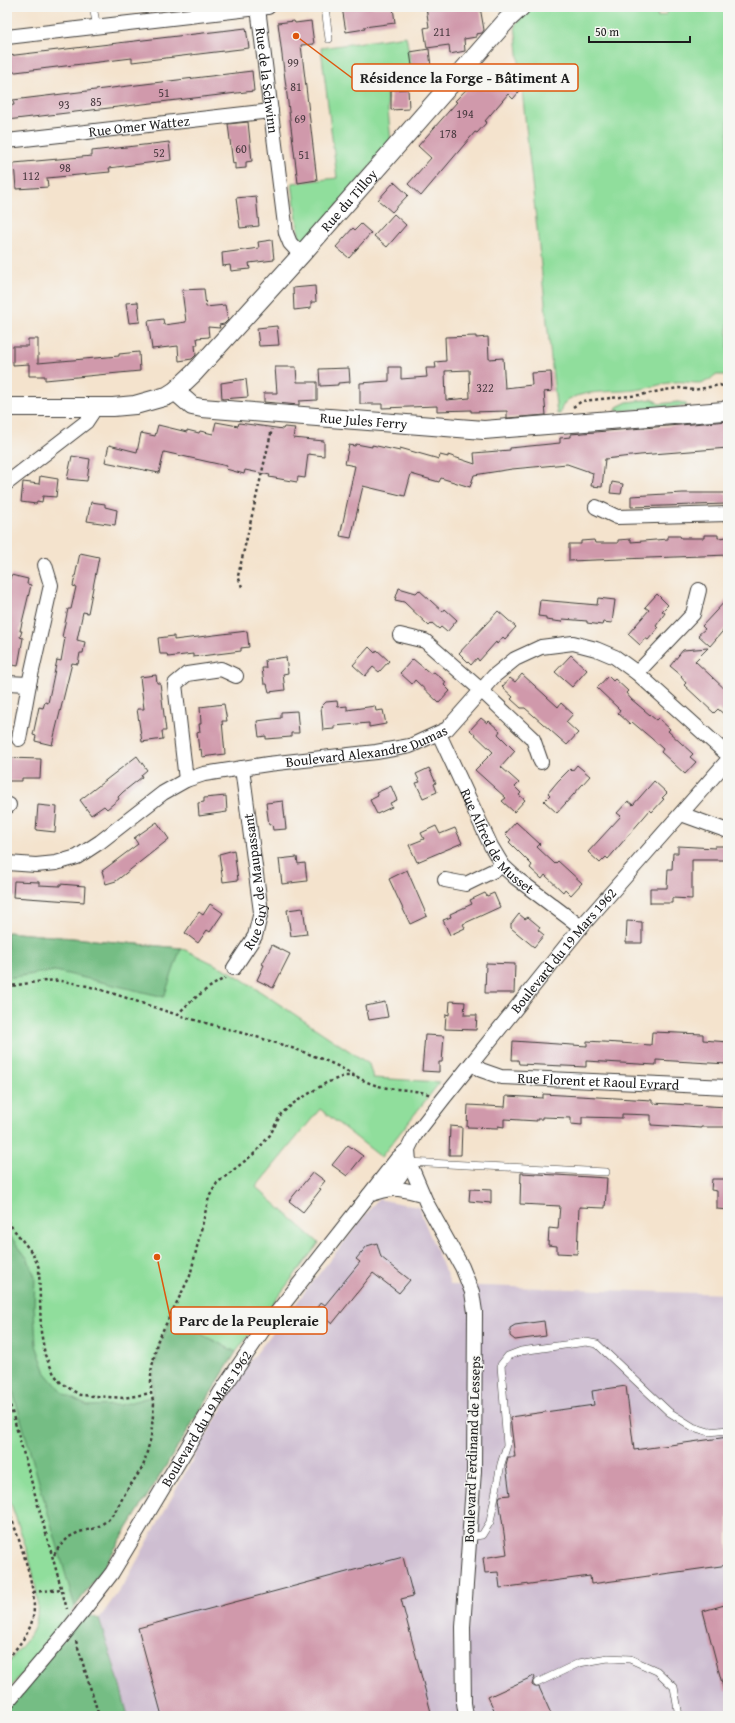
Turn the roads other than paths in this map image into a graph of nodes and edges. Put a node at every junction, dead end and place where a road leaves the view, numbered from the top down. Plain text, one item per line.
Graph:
1 (93, 7) edge
2 (325, 7) edge
3 (521, 7) edge
4 (263, 8) edge
5 (190, 12) edge
6 (97, 27) junction
7 (7, 37) edge
8 (329, 39) dead end
9 (271, 111) junction
10 (7, 141) edge
11 (301, 255) junction
12 (175, 391) junction
13 (7, 407) edge
14 (94, 407) junction
15 (728, 409) edge
16 (7, 483) edge
17 (596, 507) dead end
18 (728, 514) edge
19 (45, 565) dead end
20 (699, 590) dead end
21 (400, 635) dead end
22 (637, 673) junction
23 (236, 676) dead end
24 (7, 683) edge
25 (29, 684) junction
26 (480, 690) junction
27 (438, 734) junction
28 (19, 739) dead end
29 (728, 756) edge
30 (728, 760) edge
31 (541, 762) dead end
32 (242, 768) junction
33 (186, 780) junction
34 (681, 814) junction
35 (728, 831) edge
36 (7, 863) edge
37 (503, 866) junction
38 (445, 880) dead end
39 (581, 928) junction
40 (231, 972) road end
41 (472, 1063) junction
42 (728, 1087) edge
43 (408, 1156) junction
44 (606, 1172) dead end
45 (388, 1188) junction
46 (422, 1194) junction
47 (370, 1195) junction
48 (728, 1430) edge
49 (469, 1537) junction
50 (537, 1683) dead end
51 (7, 1702) edge
52 (466, 1716) edge
53 (679, 1716) edge

1 - 6 lane
2 - 8 lane
3 - 11 street, Rue du Tilloy
4 - 5 street, Rue de la Schwinn
4 - 9 street, Rue de la Schwinn
5 - 6 street, Rue de la Schwinn
6 - 7 street, Rue de la Schwinn
9 - 10 street, Rue Omer Wattez
9 - 11 street, Rue de la Schwinn
11 - 12 street, Rue du Tilloy
12 - 14 street
12 - 15 street, Rue Jules Ferry
13 - 14 street
14 - 16 street
17 - 18 street
19 - 25 street
20 - 22 street
21 - 26 street
22 - 26 street, Boulevard Alexandre Dumas
22 - 29 street, Boulevard Alexandre Dumas
23 - 33 street
24 - 25 street
25 - 28 street
26 - 27 street, Boulevard Alexandre Dumas
26 - 31 street
27 - 32 street, Boulevard Alexandre Dumas
27 - 37 street, Rue Alfred de Musset
30 - 34 street, Boulevard du 19 Mars 1962
32 - 33 street, Boulevard Alexandre Dumas
32 - 40 street, Rue Guy de Maupassant
33 - 36 street, Boulevard Alexandre Dumas
34 - 35 street
34 - 39 street, Boulevard du 19 Mars 1962
37 - 38 street
37 - 39 street, Rue Alfred de Musset
39 - 41 street, Boulevard du 19 Mars 1962
41 - 42 street, Rue Florent et Raoul Evrard
41 - 43 street, Boulevard du 19 Mars 1962
43 - 44 lane
43 - 45 street, Boulevard du 19 Mars 1962
43 - 46 street
43 - 47 street, Boulevard du 19 Mars 1962
45 - 46 street, Boulevard du 19 Mars 1962
45 - 47 street, Boulevard du 19 Mars 1962
46 - 49 street, Boulevard Ferdinand de Lesseps
47 - 51 street, Boulevard du 19 Mars 1962, bridge
48 - 49 lane
49 - 52 street, Boulevard Ferdinand de Lesseps
50 - 53 lane

